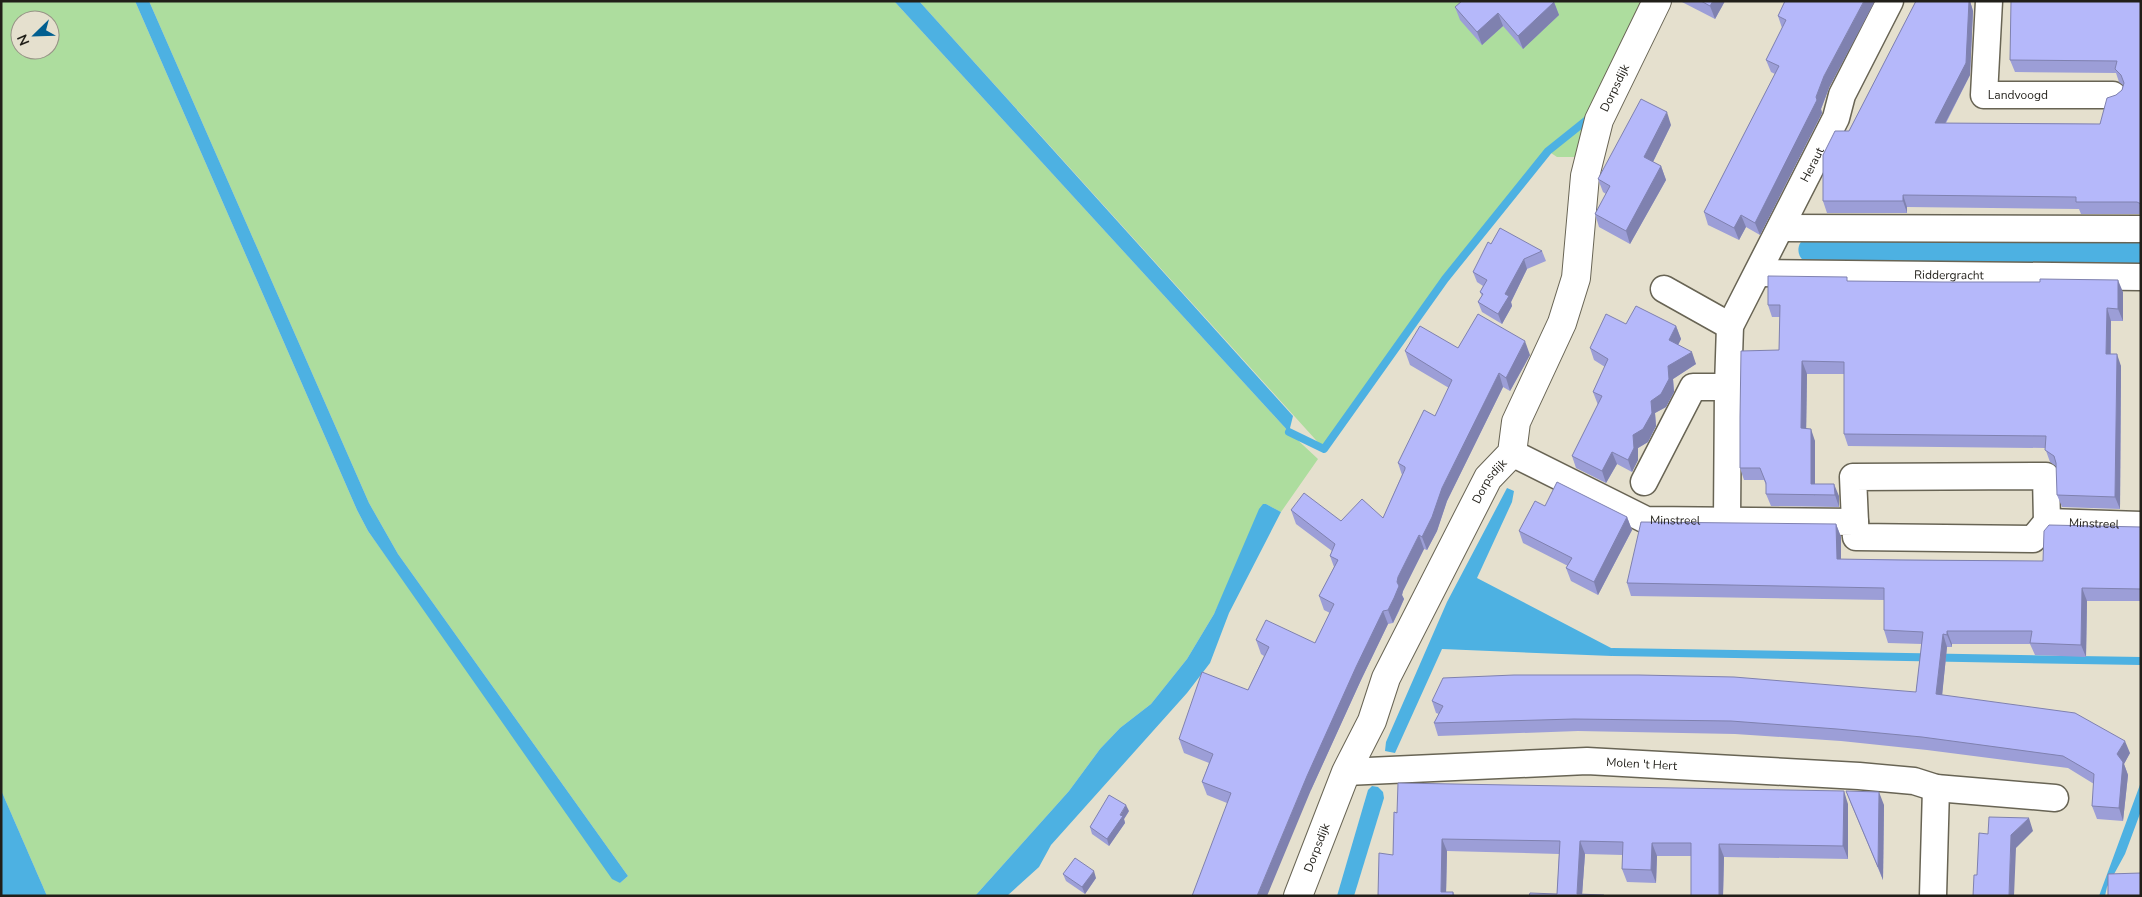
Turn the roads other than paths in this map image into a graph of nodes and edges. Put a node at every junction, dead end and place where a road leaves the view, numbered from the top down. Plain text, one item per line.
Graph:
1 (1657, 1) edge
2 (1890, 1) edge
3 (1990, 1) edge
4 (2114, 95) edge
5 (1781, 228) junction
6 (2141, 229) edge
7 (1758, 273) junction
8 (2141, 277) edge
9 (1664, 289) dead end
10 (1730, 326) junction
11 (1728, 387) junction
12 (1512, 453) junction
13 (1644, 482) dead end
14 (1727, 521) junction
15 (1855, 522) junction
16 (2047, 522) junction
17 (2141, 525) edge
18 (1346, 772) junction
19 (1936, 788) junction
20 (2055, 798) dead end
21 (1298, 896) edge
22 (1933, 896) edge

1 - 12 street, Dorpsdijk
2 - 5 street, Heraut
3 - 4 street, Landvoogd
5 - 6 street
5 - 7 street, Heraut
7 - 8 street, Riddergracht
7 - 10 street, Heraut
9 - 10 street
10 - 11 street, Heraut
11 - 13 street
11 - 14 street, Heraut
12 - 14 street, Minstreel
12 - 18 street, Dorpsdijk
14 - 15 street, Minstreel
15 - 16 street
15 - 16 street
16 - 17 street, Minstreel
18 - 19 street, Molen 't Hert
18 - 21 street, Dorpsdijk
19 - 20 street, Molen 't Hert
19 - 22 street

